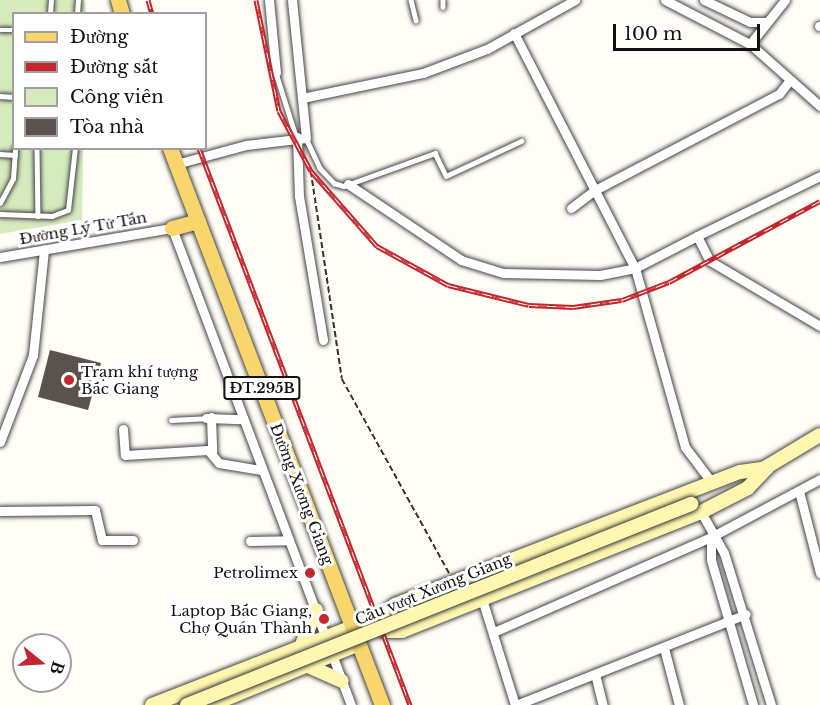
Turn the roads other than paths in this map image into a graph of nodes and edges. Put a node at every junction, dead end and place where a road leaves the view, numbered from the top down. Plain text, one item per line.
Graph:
1 (269, 0) edge
2 (292, 0) edge
3 (411, 0) edge
4 (443, 0) edge
5 (575, 0) edge
6 (666, 0) edge
7 (705, 0) edge
8 (785, 0) edge
9 (443, 7) dead end
10 (416, 20) dead end
11 (767, 22) junction
12 (514, 33) junction
13 (750, 44) junction
14 (276, 74) joint
15 (790, 80) junction
16 (302, 98) junction
17 (820, 106) edge
18 (301, 138) junction
19 (521, 141) dead end
20 (15, 150) edge
21 (37, 150) edge
22 (75, 150) edge
23 (171, 150) edge
24 (0, 154) edge
25 (15, 155) junction
26 (176, 164) junction
27 (820, 176) edge
28 (348, 184) junction
29 (596, 190) junction
30 (0, 203) edge
31 (571, 208) dead end
32 (0, 214) edge
33 (38, 216) junction
34 (198, 221) junction
35 (172, 228) junction
36 (697, 236) junction
37 (44, 250) junction
38 (0, 257) edge
39 (634, 268) junction
40 (820, 326) edge
41 (323, 340) dead end
42 (209, 418) junction
43 (242, 419) junction
44 (171, 420) dead end
45 (123, 429) dead end
46 (820, 435) edge
47 (0, 442) edge
48 (212, 452) junction
49 (767, 468) junction
50 (261, 470) junction
51 (820, 479) edge
52 (713, 484) junction
53 (799, 491) junction
54 (696, 508) junction
55 (0, 511) edge
56 (711, 537) junction
57 (133, 540) dead end
58 (289, 540) junction
59 (250, 541) dead end
60 (475, 573) junction
61 (820, 573) edge
62 (482, 599) junction
63 (316, 610) junction
64 (746, 614) junction
65 (728, 622) junction
66 (352, 627) junction
67 (496, 631) junction
68 (327, 637) junction
69 (359, 644) junction
70 (303, 646) junction
71 (664, 648) junction
72 (333, 654) junction
73 (310, 664) junction
74 (596, 674) junction
75 (342, 681) junction
76 (152, 705) edge
77 (187, 705) edge
78 (211, 705) edge
79 (351, 705) edge
80 (382, 705) edge
81 (515, 705) edge
82 (603, 705) edge
83 (679, 705) edge
84 (753, 705) edge
85 (771, 705) edge

1 - 14 street
2 - 16 street
3 - 10 lane
4 - 9 lane
5 - 12 street
6 - 13 street
7 - 11 street
8 - 11 street
11 - 13 street
12 - 16 street
12 - 29 street
13 - 15 street
14 - 18 lane
15 - 17 street
15 - 29 street
16 - 18 street
18 - 26 street
18 - 28 lane
18 - 41 street
19 - 28 lane
20 - 25 lane
21 - 33 lane
22 - 33 lane
23 - 26 main road, Đường Xương Giang / ĐT.295B
24 - 25 lane
25 - 30 lane
26 - 34 main road, Đường Xương Giang / ĐT.295B
27 - 36 street
28 - 39 street
29 - 31 street
29 - 39 street
32 - 33 lane
34 - 35 main road
34 - 66 main road, Đường Xương Giang / ĐT.295B
35 - 37 street, Đường Lý Tử Tấn
35 - 43 street, Đường Xương Giang
36 - 39 street
36 - 40 street
37 - 38 street, Đường Lý Tử Tấn
37 - 47 street
39 - 52 street
42 - 43 street
42 - 44 lane
42 - 48 street
43 - 50 street, Đường Xương Giang
45 - 48 street
46 - 49 street
48 - 50 street
49 - 52 street
49 - 54 street
50 - 58 street, Đường Xương Giang
51 - 53 street
52 - 60 street
53 - 56 street
53 - 61 street
54 - 56 street
54 - 62 street
54 - 77 street, Cầu vượt Xương Giang, bridge
55 - 57 street
56 - 64 street
56 - 65 street
56 - 67 street
58 - 59 street
58 - 63 street, Đường Xương Giang
60 - 62 street
60 - 62 street
62 - 67 street
63 - 68 street, Đường Xương Giang
63 - 70 street
64 - 65 street
64 - 85 street
65 - 71 street
65 - 84 street
66 - 68 street
66 - 69 main road, Đường Xương Giang / ĐT.295B
67 - 81 street
68 - 70 street
68 - 72 street, Đường Xương Giang
69 - 72 street
69 - 80 main road, Đường Xương Giang / ĐT.295B
70 - 73 street
70 - 76 street
71 - 74 street
71 - 83 street
72 - 73 street
72 - 75 street, Đường Xương Giang
73 - 75 street
73 - 78 street
74 - 81 street
74 - 82 street
75 - 79 street, Đường Xương Giang

